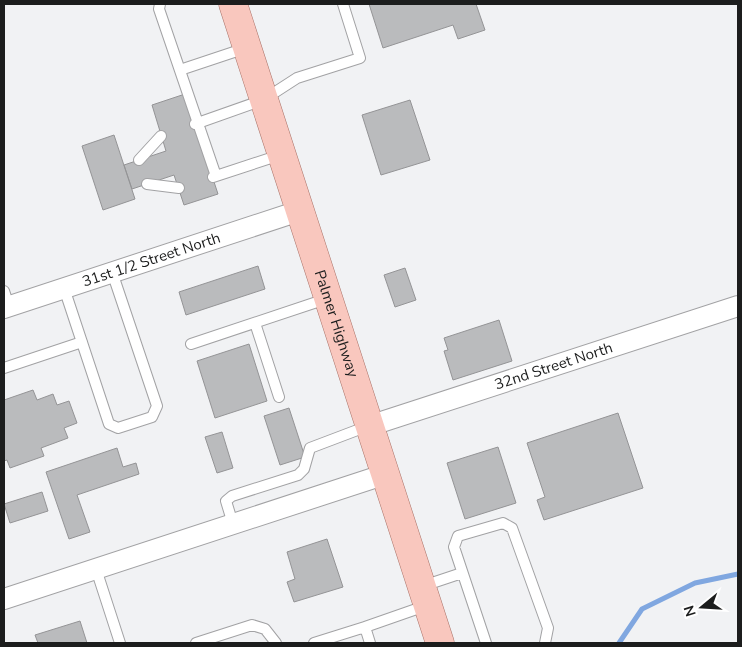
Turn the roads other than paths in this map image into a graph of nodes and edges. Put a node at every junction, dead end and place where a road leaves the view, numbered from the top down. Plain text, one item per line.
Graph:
1 (160, 4) edge
2 (233, 4) edge
3 (343, 4) edge
4 (247, 48) junction
5 (180, 70) junction
6 (263, 100) junction
7 (197, 123) junction
8 (161, 136) dead end
9 (280, 155) junction
10 (139, 160) dead end
11 (147, 184) dead end
12 (179, 188) dead end
13 (299, 211) junction
14 (112, 272) junction
15 (64, 288) junction
16 (327, 298) junction
17 (5, 302) edge
18 (738, 306) edge
19 (255, 323) junction
20 (82, 342) junction
21 (190, 344) dead end
22 (4, 368) edge
23 (279, 397) dead end
24 (369, 426) junction
25 (386, 474) junction
26 (233, 524) junction
27 (96, 569) junction
28 (462, 573) junction
29 (424, 596) junction
30 (4, 599) edge
31 (365, 627) junction
32 (120, 643) edge
33 (196, 643) edge
34 (276, 643) edge
35 (314, 643) edge
36 (370, 643) edge
37 (440, 643) edge
38 (486, 643) edge
39 (545, 643) edge

1 - 5 lane
2 - 4 main road, Palmer Highway
3 - 6 lane
4 - 5 lane
4 - 6 main road, Palmer Highway
5 - 7 lane
6 - 7 lane
6 - 9 main road, Palmer Highway
7 - 9 lane
8 - 10 lane
9 - 13 main road, Palmer Highway
11 - 12 lane
13 - 14 street, 31st 1/2 Street North
13 - 16 main road, Palmer Highway
14 - 15 street, 31st 1/2 Street North
14 - 20 lane
15 - 17 street, 31st 1/2 Street North
15 - 20 lane
16 - 19 lane
16 - 24 main road, Palmer Highway
18 - 24 street, 32nd Street North
19 - 21 lane
19 - 23 lane
20 - 22 lane
24 - 25 main road, Palmer Highway
24 - 26 lane
25 - 26 street
25 - 29 main road, Palmer Highway
26 - 27 street
27 - 30 street
27 - 32 lane
28 - 29 lane
28 - 38 lane
28 - 39 lane
29 - 31 lane
29 - 37 main road, Palmer Highway
31 - 35 lane
31 - 36 lane
33 - 34 lane

